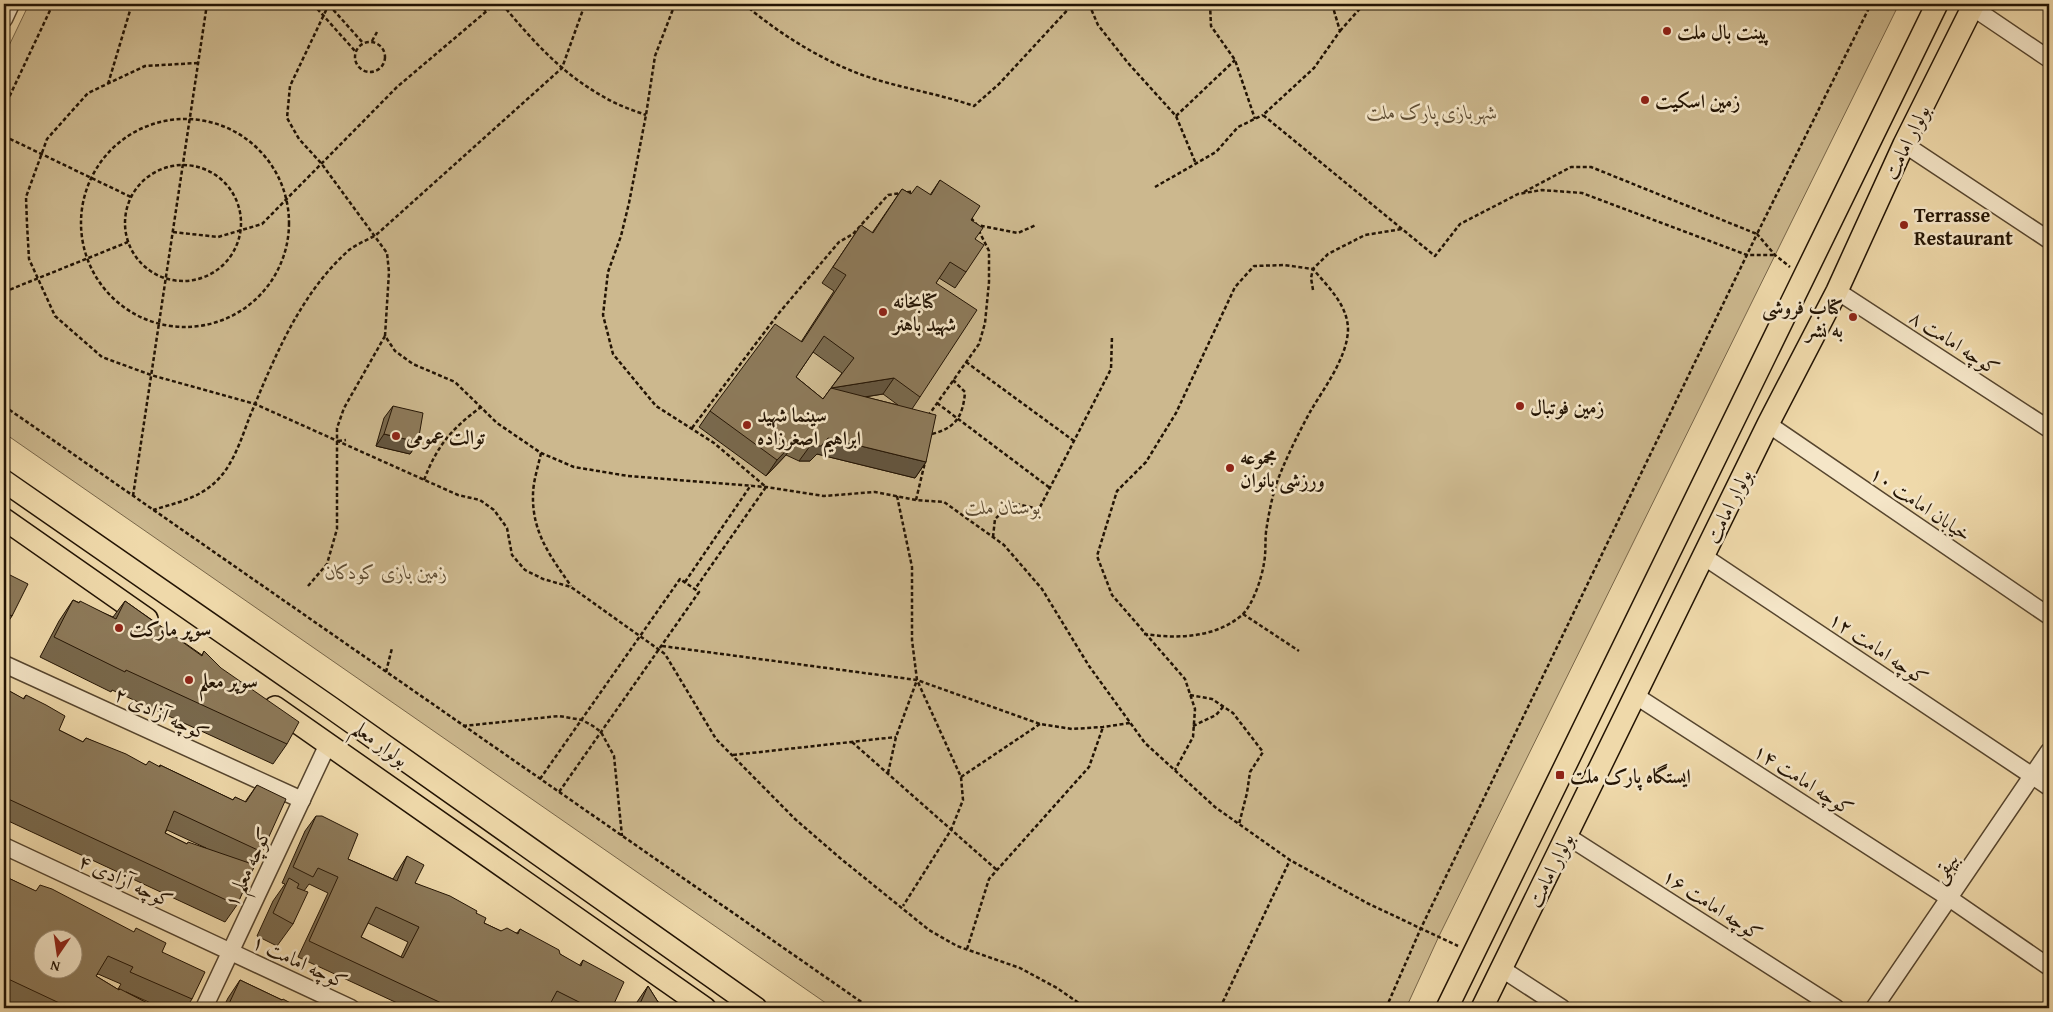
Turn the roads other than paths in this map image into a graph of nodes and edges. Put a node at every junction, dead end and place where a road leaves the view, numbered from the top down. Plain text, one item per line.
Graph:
1 (11, 4) edge
2 (1937, 4) edge
3 (1973, 5) edge
4 (4, 19) edge
5 (2049, 58) edge
6 (1904, 144) junction
7 (2049, 240) edge
8 (1837, 291) junction
9 (1768, 424) junction
10 (2049, 429) edge
11 (4, 482) edge
12 (4, 519) edge
13 (1703, 556) junction
14 (2049, 616) edge
15 (164, 631) edge
16 (4, 664) edge
17 (1636, 696) junction
18 (262, 698) edge
19 (328, 744) junction
20 (2049, 751) edge
21 (2032, 775) junction
22 (2049, 786) edge
23 (302, 800) junction
24 (1567, 836) junction
25 (4, 846) edge
26 (1949, 898) junction
27 (230, 952) junction
28 (2049, 966) edge
29 (1502, 969) junction
30 (204, 1008) edge
31 (351, 1008) edge
32 (705, 1008) edge
33 (756, 1008) edge
34 (1446, 1008) edge
35 (1482, 1008) edge
36 (1562, 1008) edge
37 (1836, 1008) edge
38 (1874, 1008) edge

1 - 4 street
2 - 34 main road, بولوار امامت
3 - 5 street
3 - 6 main road, بولوار امامت
6 - 7 street
6 - 8 main road, بولوار امامت
8 - 9 main road, بولوار امامت
8 - 10 street, کوچه امامت ۸
9 - 13 main road, بولوار امامت
9 - 14 street, خیابان امامت ۱۰
11 - 33 main road, بولوار معلم
12 - 15 main road
13 - 17 main road, بولوار امامت
13 - 21 street, کوچه امامت ۱۲
16 - 23 street, کوچه آزادی ۲
17 - 24 main road, بولوار امامت
17 - 26 street, کوچه امامت ۱۴
18 - 19 main road, بولوار معلم
19 - 23 street, کوچه معلم ۱
19 - 32 main road, بولوار معلم
20 - 21 street, بیهقی
21 - 22 street, کوچه امامت ۱۲
21 - 26 street, بیهقی
23 - 27 street, کوچه معلم ۱
24 - 29 main road, بولوار امامت
24 - 37 street, کوچه امامت ۱۶
25 - 27 street, کوچه آزادی ۴
26 - 28 street, کوچه امامت ۱۴
26 - 38 street, بیهقی
27 - 30 street, کوچه معلم ۱
27 - 31 street, کوچه امامت ۱
29 - 35 main road, بولوار امامت
29 - 36 street

